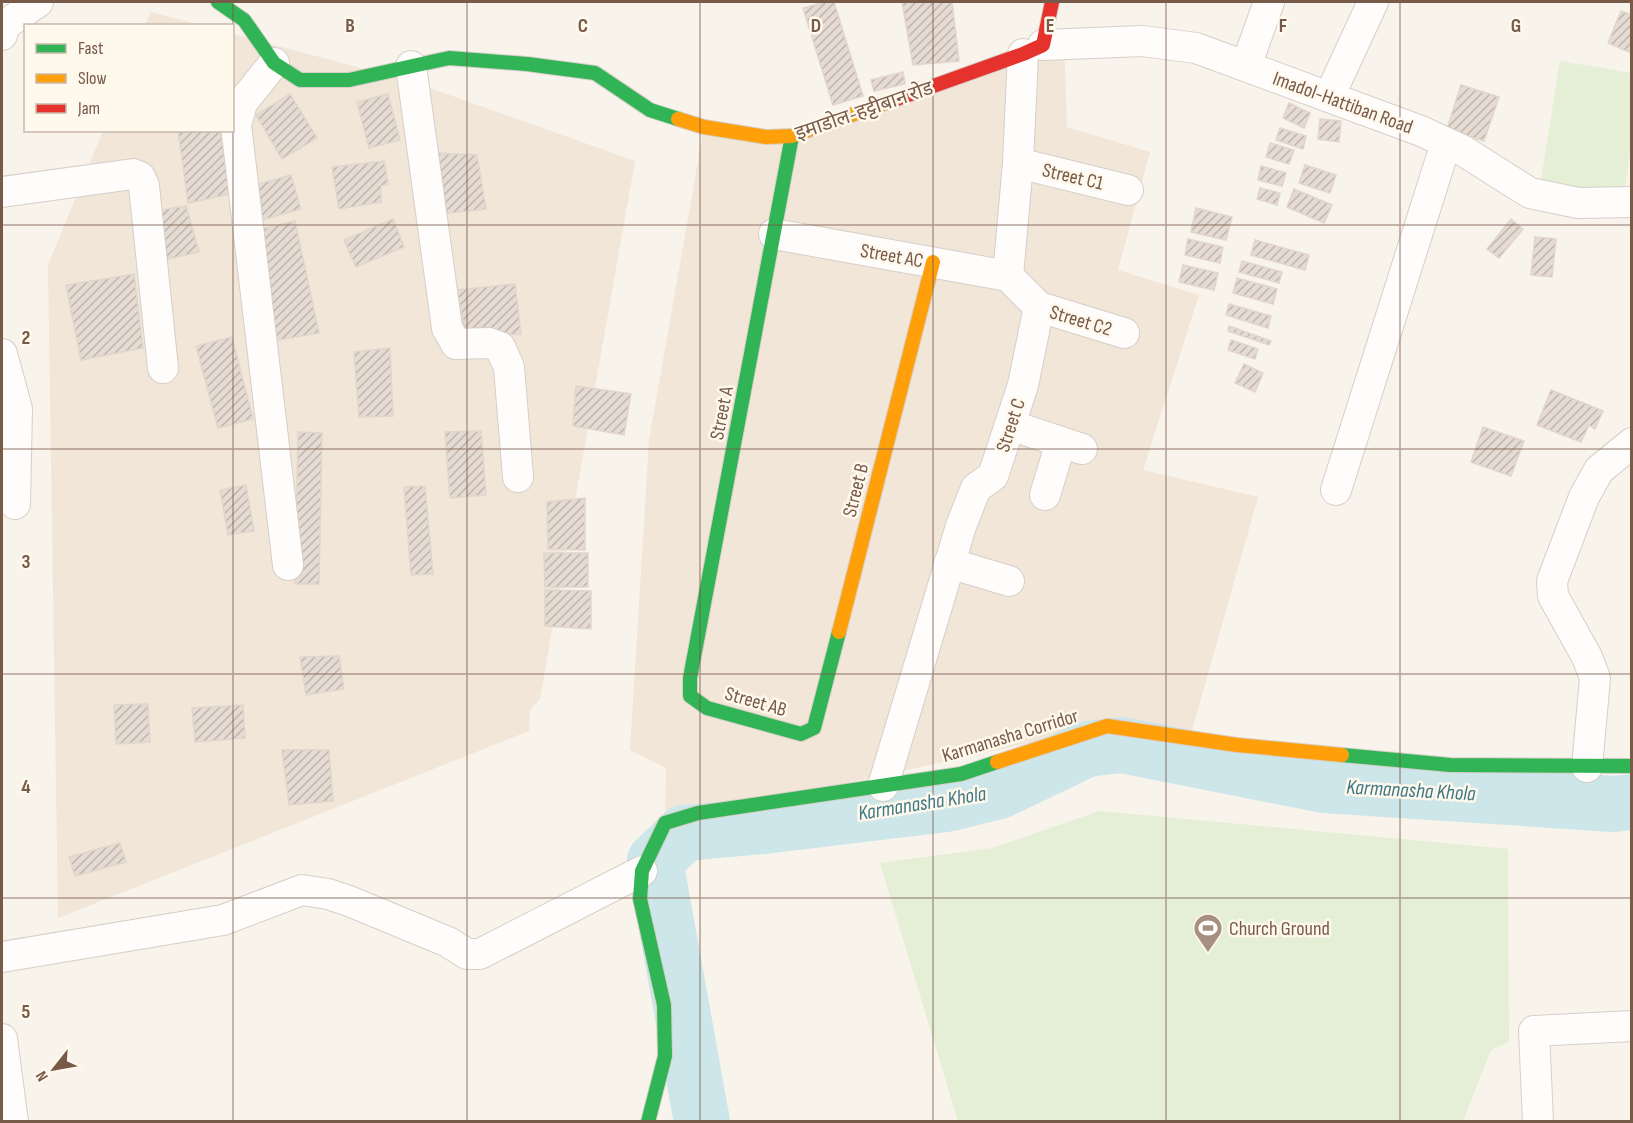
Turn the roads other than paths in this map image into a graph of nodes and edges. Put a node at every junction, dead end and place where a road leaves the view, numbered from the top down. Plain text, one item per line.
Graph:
1 (38, 2) edge
2 (1052, 2) edge
3 (1269, 2) edge
4 (1373, 2) edge
5 (221, 3) edge
6 (3, 28) edge
7 (1033, 49) junction
8 (274, 63) junction
9 (411, 66) junction
10 (1246, 66) junction
11 (1329, 97) junction
12 (792, 136) junction
13 (1446, 143) junction
14 (1018, 163) junction
15 (1128, 190) dead end
16 (2, 192) edge
17 (1632, 202) edge
18 (774, 234) junction
19 (933, 262) junction
20 (1008, 276) junction
21 (1039, 307) junction
22 (1124, 333) dead end
23 (2, 354) edge
24 (163, 368) dead end
25 (1010, 425) junction
26 (1632, 443) edge
27 (518, 477) dead end
28 (1336, 490) dead end
29 (1045, 495) dead end
30 (15, 504) dead end
31 (949, 563) junction
32 (288, 565) dead end
33 (1009, 581) dead end
34 (690, 696) joint
35 (814, 728) joint
36 (1587, 766) junction
37 (1632, 766) edge
38 (883, 786) junction
39 (642, 871) junction
40 (2, 957) edge
41 (1632, 1026) edge
42 (2, 1039) edge
43 (13, 1122) edge
44 (648, 1122) edge
45 (1538, 1122) edge

1 - 6 street
2 - 7 street
3 - 10 street
4 - 11 street
5 - 8 street, इमाडोल-हट्टीबान रोड
7 - 10 street, Imadol-Hattiban Road
7 - 12 street, इमाडोल-हट्टीबान रोड
7 - 14 street
8 - 9 street, इमाडोल-हट्टीबान रोड
8 - 32 street
9 - 12 street, इमाडोल-हट्टीबान रोड
9 - 27 street
10 - 11 street, Imadol-Hattiban Road
11 - 13 street, Imadol-Hattiban Road
12 - 18 street, Street A
13 - 17 street, Imadol-Hattiban Road
13 - 28 street
14 - 15 street, Street C1
14 - 20 street
16 - 24 street
18 - 19 street, Street AC
18 - 34 street, Street A
19 - 20 street, Street AC
19 - 35 street, Street B
20 - 21 street
21 - 22 street, Street C2
21 - 25 street, Street C
23 - 30 street
25 - 29 street
25 - 31 street, Street C
26 - 36 street
31 - 33 street
31 - 38 street, Street C
34 - 35 street, Street AB
36 - 37 street, Karmanasha Corridor
36 - 38 street, Karmanasha Corridor
38 - 39 street, Karmanasha Corridor
39 - 40 street
39 - 44 street, Karmanasha Corridor
41 - 45 street
42 - 43 street

